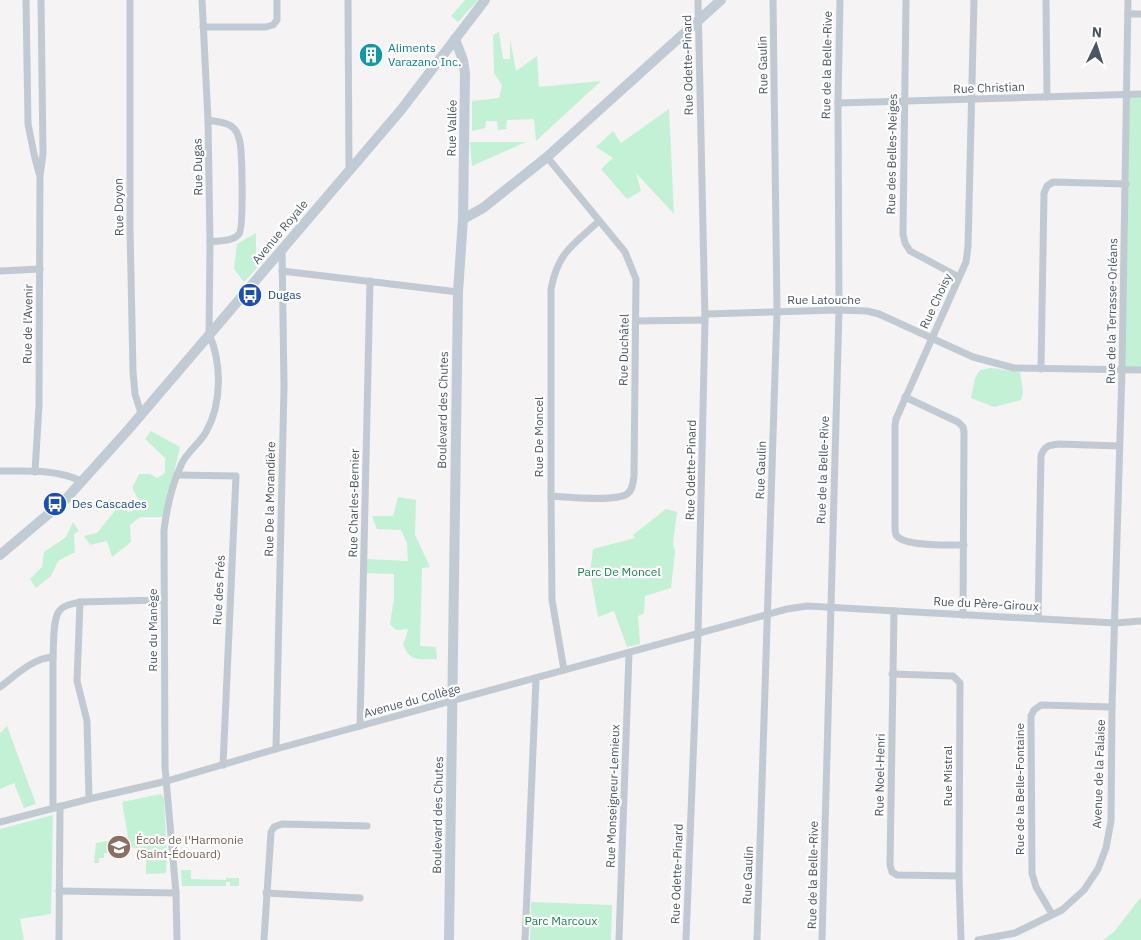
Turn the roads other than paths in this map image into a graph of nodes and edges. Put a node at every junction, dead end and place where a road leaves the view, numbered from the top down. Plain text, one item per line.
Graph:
1 (26, 0) edge
2 (41, 0) edge
3 (130, 0) edge
4 (202, 0) edge
5 (277, 0) edge
6 (348, 0) edge
7 (485, 0) edge
8 (698, 0) edge
9 (721, 0) edge
10 (773, 0) edge
11 (840, 0) edge
12 (906, 0) edge
13 (974, 0) edge
14 (1046, 0) edge
15 (1128, 0) edge
16 (1128, 14) junction
17 (1141, 14) edge
18 (698, 21) junction
19 (203, 27) junction
20 (455, 39) junction
21 (1141, 94) edge
22 (1126, 95) junction
23 (1047, 97) junction
24 (972, 100) junction
25 (904, 101) junction
26 (838, 103) junction
27 (208, 120) junction
28 (547, 157) junction
29 (349, 169) junction
30 (40, 176) junction
31 (1126, 184) junction
32 (464, 219) junction
33 (599, 221) junction
34 (210, 242) junction
35 (282, 250) junction
36 (40, 269) junction
37 (0, 271) edge
38 (282, 271) junction
39 (960, 277) junction
40 (370, 281) junction
41 (458, 292) junction
42 (839, 310) junction
43 (777, 311) junction
44 (705, 317) junction
45 (636, 321) junction
46 (209, 334) junction
47 (931, 338) junction
48 (1041, 369) junction
49 (1122, 370) junction
50 (1141, 370) edge
51 (905, 397) junction
52 (141, 413) junction
53 (1119, 446) junction
54 (0, 471) edge
55 (35, 472) junction
56 (177, 475) junction
57 (81, 481) junction
58 (550, 496) junction
59 (964, 545) junction
60 (0, 555) edge
61 (164, 600) junction
62 (80, 602) junction
63 (830, 608) junction
64 (894, 611) junction
65 (768, 614) junction
66 (963, 614) junction
67 (1038, 619) junction
68 (1141, 621) edge
69 (1115, 623) junction
70 (698, 633) junction
71 (630, 653) junction
72 (53, 657) junction
73 (564, 670) junction
74 (892, 674) junction
75 (536, 679) junction
76 (0, 687) edge
77 (452, 702) junction
78 (1112, 707) junction
79 (360, 726) junction
80 (276, 749) junction
81 (223, 765) junction
82 (167, 781) junction
83 (89, 798) junction
84 (57, 807) junction
85 (0, 822) edge
86 (367, 826) dead end
87 (959, 876) junction
88 (60, 891) junction
89 (176, 893) junction
90 (266, 893) junction
91 (360, 898) dead end
92 (1052, 914) junction
93 (59, 940) edge
94 (177, 940) edge
95 (264, 940) edge
96 (449, 940) edge
97 (525, 940) edge
98 (619, 940) edge
99 (686, 940) edge
100 (757, 940) edge
101 (822, 940) edge
102 (961, 940) edge
103 (978, 940) edge

1 - 30 street, Rue de l'Avenir
2 - 30 street, Rue de l'Avenir
3 - 52 street, Rue Doyon
4 - 19 street, Rue Dugas
5 - 19 street
6 - 29 street
7 - 20 street, Avenue Royale
8 - 18 street, Rue Odette-Pinard
9 - 18 street
10 - 43 street, Rue Gaulin
11 - 26 street, Rue de la Belle-Rive
12 - 25 street, Rue des Belles-Neiges
13 - 24 street, Rue Choisy
14 - 23 street
15 - 16 street, Rue de la Terrasse-Orléans
16 - 17 street
16 - 22 street, Rue de la Terrasse-Orléans
18 - 28 street
18 - 44 street, Rue Odette-Pinard
19 - 27 street, Rue Dugas
20 - 29 street, Avenue Royale
20 - 32 street, Rue Vallée
21 - 22 street, Rue Christian
22 - 23 street, Rue Christian
22 - 31 street, Rue de la Terrasse-Orléans
23 - 24 street, Rue Christian
24 - 25 street, Rue Christian
24 - 39 street, Rue Choisy
25 - 26 street, Rue Christian
25 - 39 street, Rue des Belles-Neiges
26 - 42 street, Rue de la Belle-Rive
27 - 34 street, Rue Dugas
27 - 34 street
28 - 32 street
28 - 33 street, Rue Duchâtel
29 - 35 street, Avenue Royale
30 - 36 street, Rue de l'Avenir
31 - 48 street
31 - 49 street, Rue de la Terrasse-Orléans
32 - 41 street, Boulevard des Chutes
33 - 45 street, Rue Duchâtel
33 - 58 street, Rue De Moncel
34 - 46 street, Rue Dugas
35 - 38 street, Rue De la Morandière
35 - 46 street, Avenue Royale
36 - 37 street
36 - 55 street, Rue de l'Avenir
38 - 40 street
38 - 80 street, Rue De la Morandière
39 - 47 street, Rue Choisy
40 - 41 street
40 - 79 street, Rue Charles-Bernier
41 - 77 street, Boulevard des Chutes
42 - 43 street, Rue Latouche
42 - 47 street, Rue Latouche
42 - 63 street, Rue de la Belle-Rive
43 - 44 street, Rue Latouche
43 - 65 street, Rue Gaulin
44 - 45 street, Rue Latouche
44 - 70 street, Rue Odette-Pinard
45 - 58 street, Rue Duchâtel
46 - 52 street, Avenue Royale
46 - 56 street, Rue du Manège
47 - 48 street, Rue Latouche
47 - 51 street, Rue Choisy
48 - 49 street, Rue Latouche
49 - 50 street, Rue Latouche
49 - 53 street, Rue de la Terrasse-Orléans
51 - 59 street
51 - 59 street, Rue Choisy
52 - 57 street, Avenue Royale
53 - 67 street
53 - 69 street, Rue de la Terrasse-Orléans
54 - 55 street
55 - 57 street
56 - 61 street, Rue du Manège
56 - 81 street, Rue des Prés
57 - 60 street, Avenue Royale
58 - 73 street, Rue De Moncel
59 - 66 street
61 - 62 street
61 - 82 street, Rue du Manège
62 - 72 street
62 - 83 street
63 - 64 street, Rue du Père-Giroux
63 - 65 street, Avenue du Collège
63 - 101 street, Rue de la Belle-Rive
64 - 66 street, Rue du Père-Giroux
64 - 74 street, Rue Noel-Henri
65 - 70 street, Avenue du Collège
65 - 100 street, Rue Gaulin
66 - 67 street, Rue du Père-Giroux
67 - 69 street, Rue du Père-Giroux
68 - 69 street, Rue du Père-Giroux
69 - 78 street, Avenue de la Falaise
70 - 71 street, Avenue du Collège
70 - 99 street, Rue Odette-Pinard
71 - 73 street, Avenue du Collège
71 - 98 street, Rue Monseigneur-Lemieux
72 - 76 street
72 - 84 street
73 - 75 street, Avenue du Collège
74 - 87 street, Rue Mistral
74 - 87 street, Rue Noel-Henri
75 - 77 street, Avenue du Collège
75 - 97 street
77 - 79 street, Avenue du Collège
77 - 96 street, Boulevard des Chutes
78 - 92 street, Avenue de la Falaise
78 - 92 street, Rue de la Belle-Fontaine
79 - 80 street, Avenue du Collège
80 - 81 street, Avenue du Collège
81 - 82 street, Avenue du Collège
82 - 83 street, Avenue du Collège
82 - 89 street, Rue du Manège
83 - 84 street, Avenue du Collège
84 - 85 street, Avenue du Collège
84 - 88 street
86 - 90 street
87 - 102 street, Rue Mistral
88 - 89 street
88 - 93 street
89 - 94 street, Rue du Manège
90 - 91 street
90 - 95 street
92 - 103 street, Avenue de la Falaise

